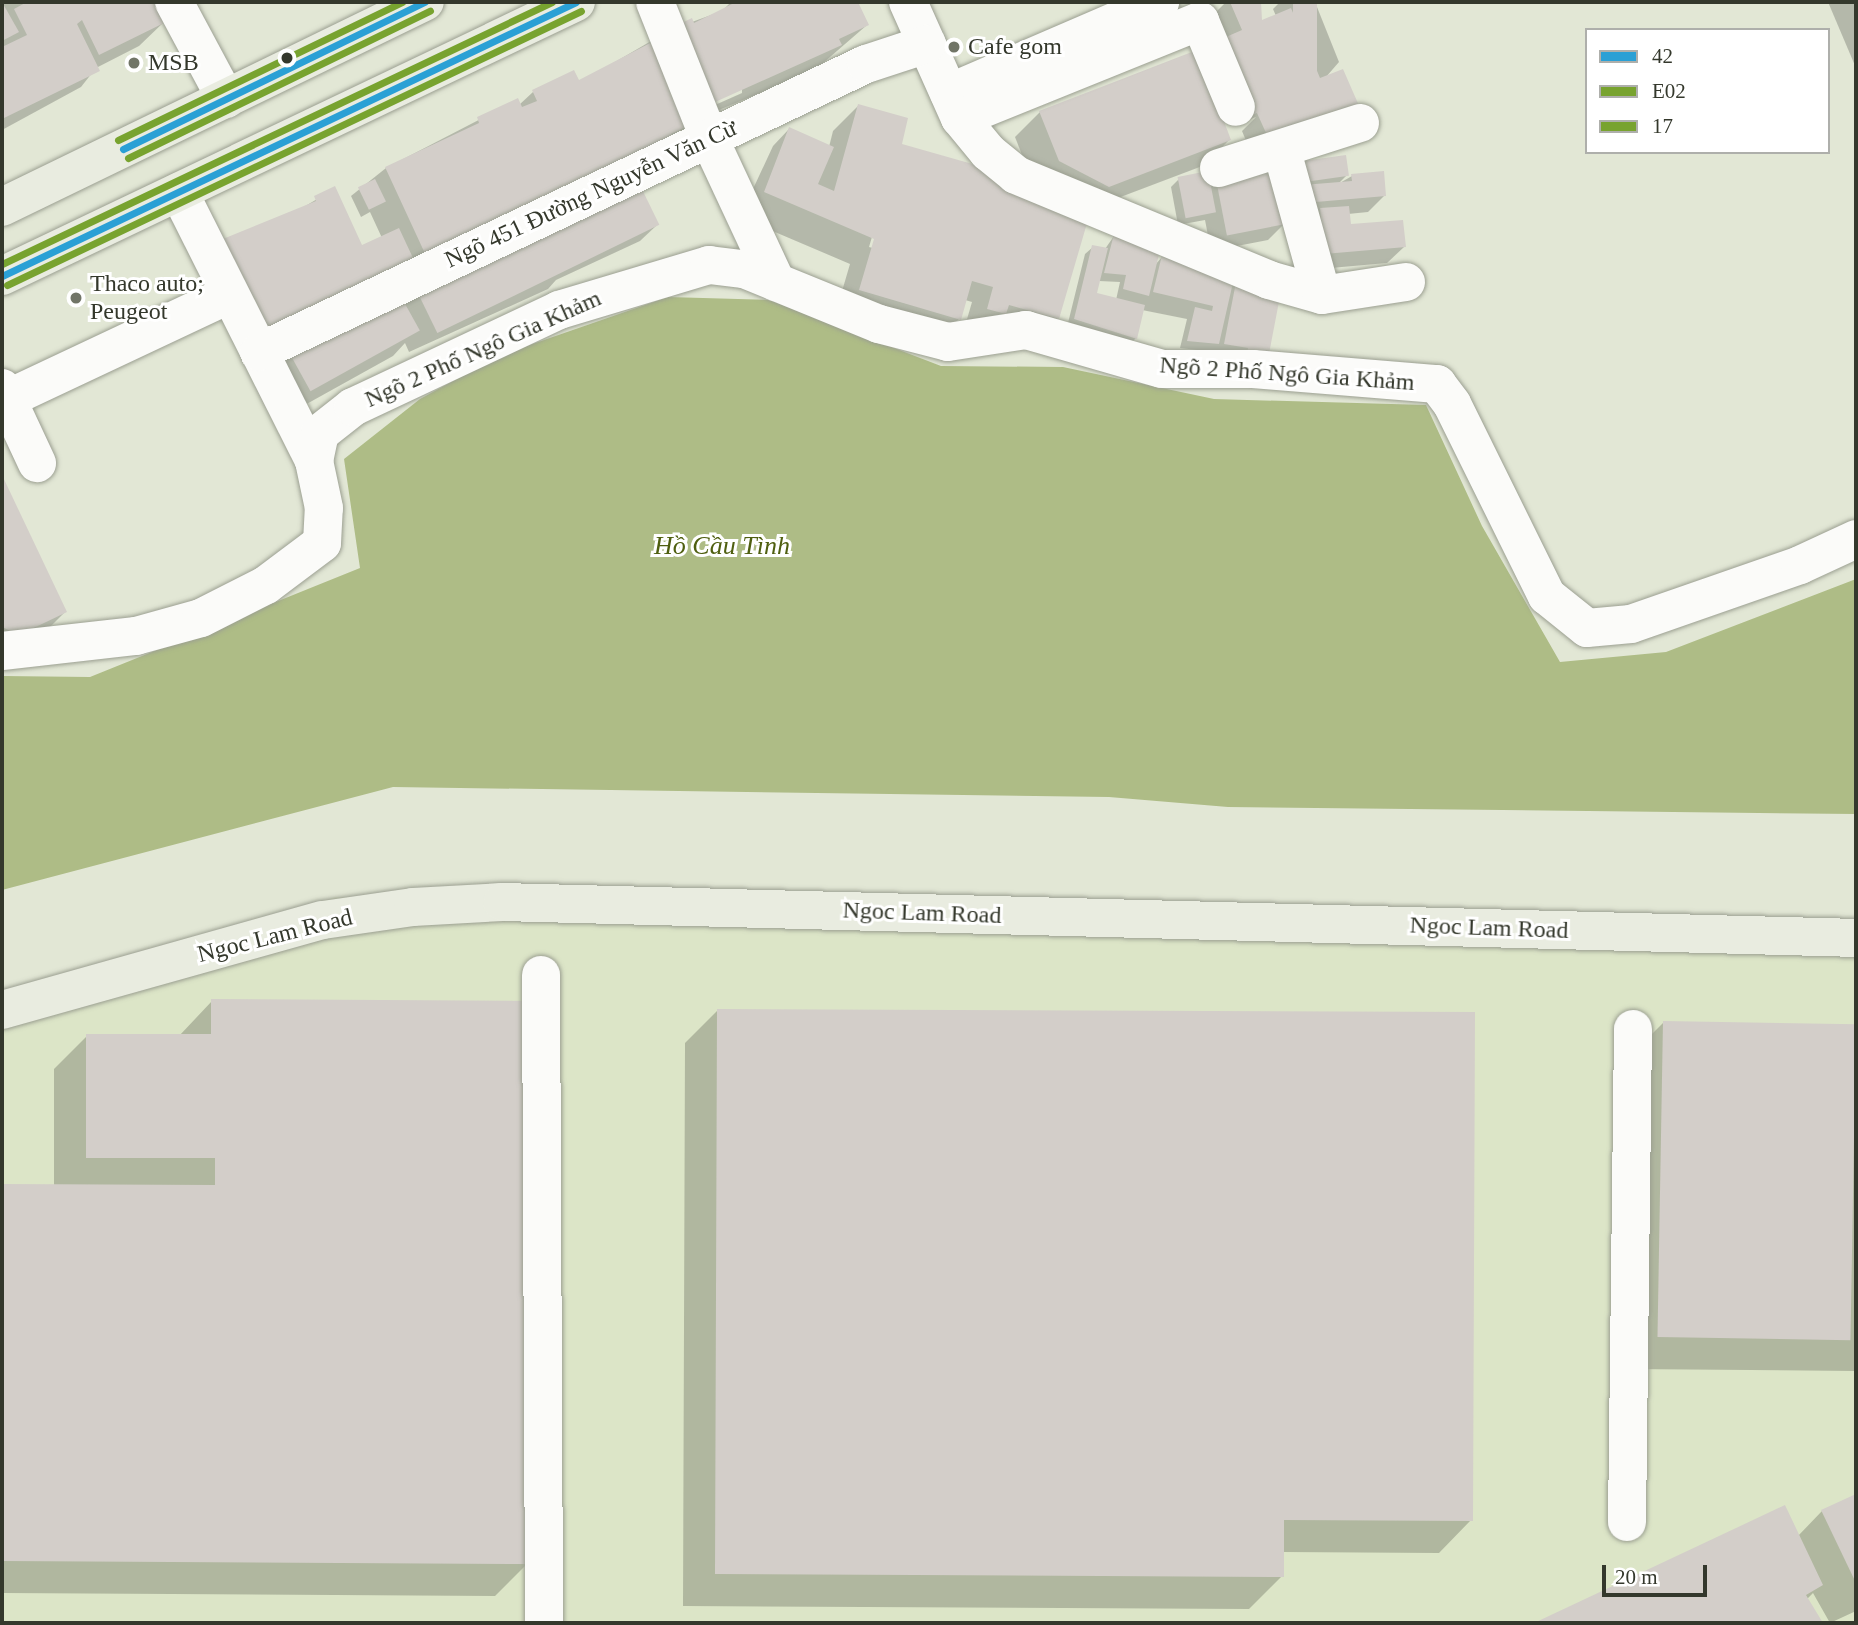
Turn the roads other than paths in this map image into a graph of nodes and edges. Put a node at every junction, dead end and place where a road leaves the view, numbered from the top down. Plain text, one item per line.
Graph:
1 (174, 2) edge
2 (425, 2) edge
3 (576, 2) edge
4 (655, 2) edge
5 (908, 2) edge
6 (1160, 2) edge
7 (927, 44) junction
8 (226, 99) junction
9 (955, 105) junction
10 (1236, 107) dead end
11 (1360, 123) dead end
12 (709, 138) junction
13 (1282, 151) junction
14 (1219, 168) dead end
15 (179, 192) junction
16 (2, 207) edge
17 (2, 276) edge
18 (776, 282) junction
19 (1406, 282) dead end
20 (230, 294) junction
21 (1322, 295) junction
22 (259, 352) junction
23 (4, 394) edge
24 (314, 461) junction
25 (37, 463) dead end
26 (1856, 539) edge
27 (2, 651) edge
28 (1856, 938) edge
29 (541, 975) dead end
30 (2, 1010) edge
31 (1633, 1029) dead end
32 (1627, 1522) dead end
33 (544, 1623) edge

1 - 8 street
2 - 8 main road
3 - 15 main road
4 - 12 street
5 - 7 street
6 - 9 street
7 - 9 street
7 - 12 street, Ngõ 451 Đường Nguyễn Văn Cừ
8 - 16 main road
9 - 10 street
9 - 21 street
11 - 13 street
12 - 18 street
12 - 22 street, Ngõ 451 Đường Nguyễn Văn Cừ
13 - 14 street
13 - 21 street
15 - 17 main road
15 - 20 street
18 - 24 street, Ngõ 2 Phố Ngô Gia Khảm
18 - 26 street, Ngõ 2 Phố Ngô Gia Khảm
19 - 21 street
20 - 22 street
20 - 23 street
22 - 24 street
23 - 25 street
24 - 27 street
28 - 30 main road, Ngoc Lam Road
29 - 33 street
31 - 32 street

